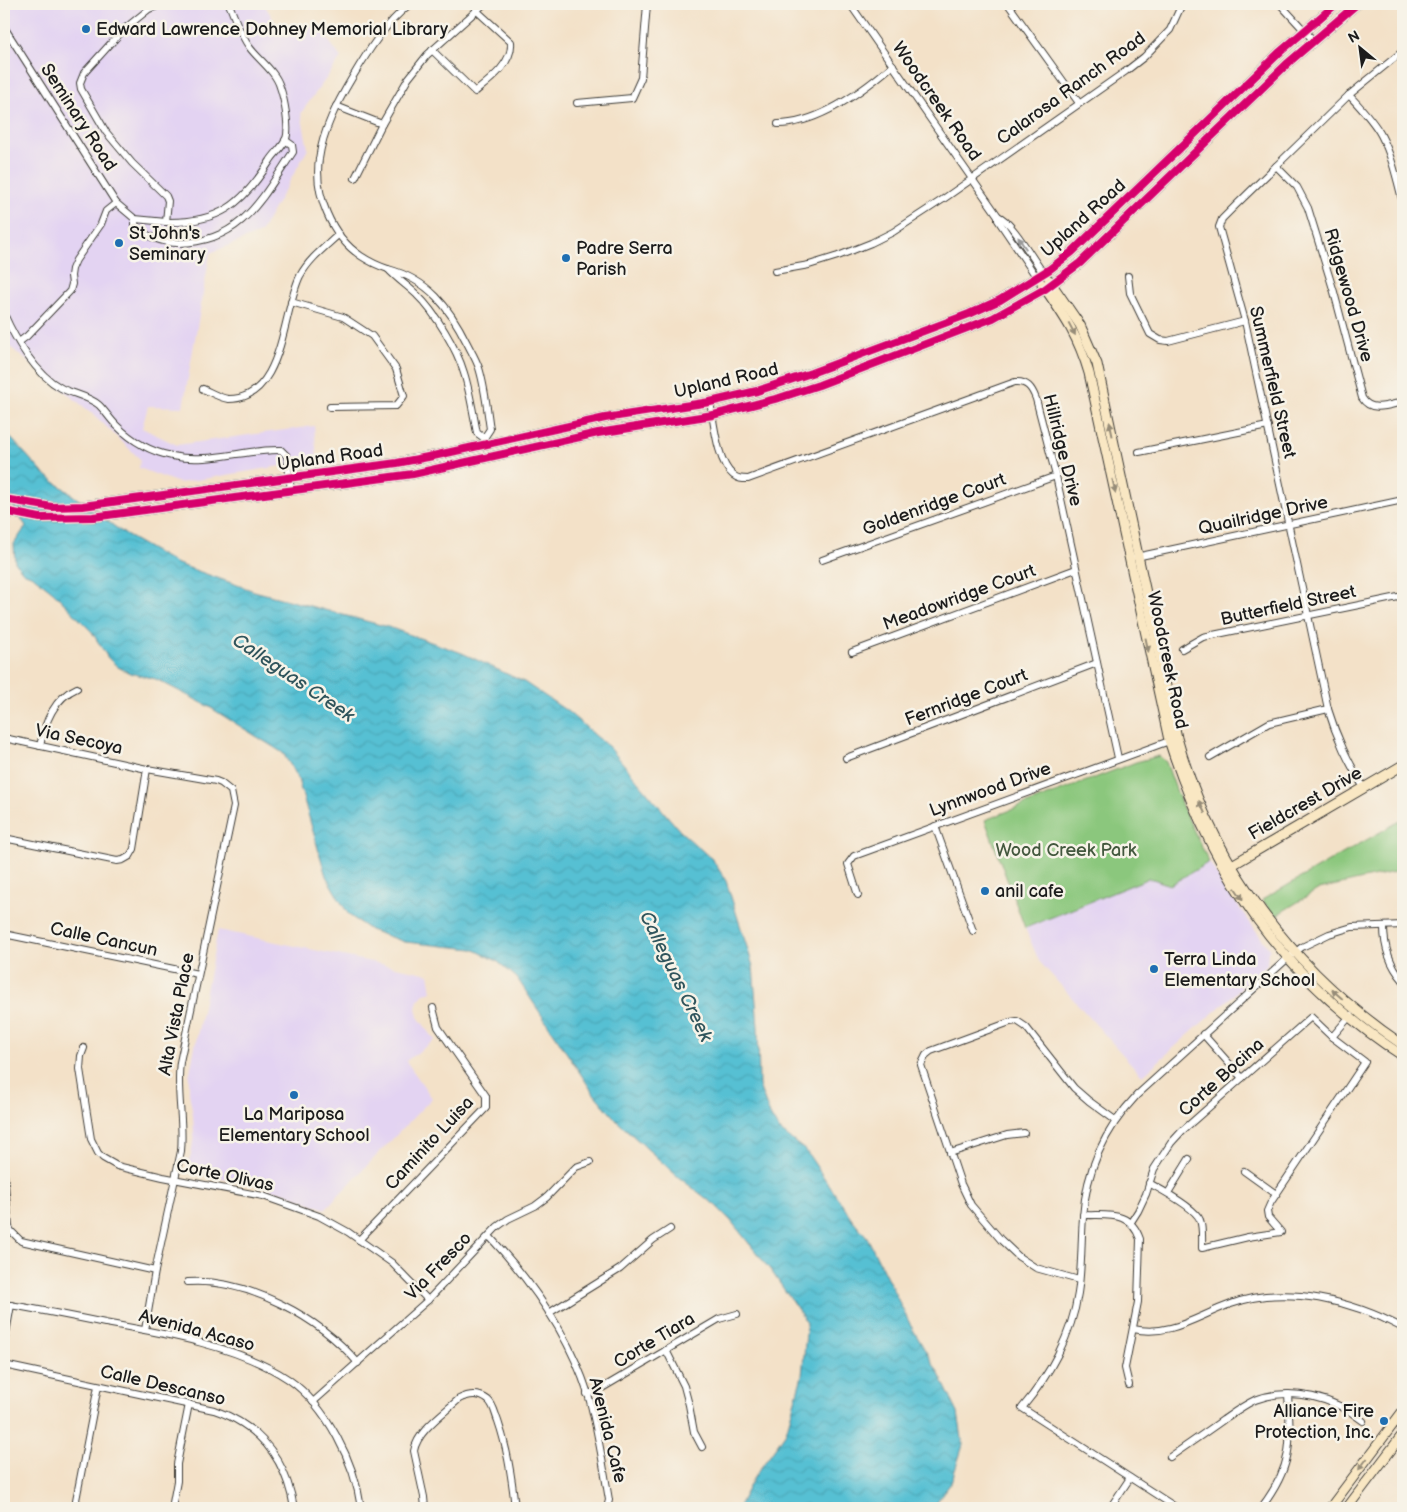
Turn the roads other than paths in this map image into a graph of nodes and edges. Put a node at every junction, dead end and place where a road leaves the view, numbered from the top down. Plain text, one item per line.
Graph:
1 (162, 4) edge
2 (229, 4) edge
3 (410, 4) edge
4 (484, 4) edge
5 (647, 4) edge
6 (850, 4) edge
7 (1008, 4) edge
8 (1182, 4) edge
9 (1280, 4) edge
10 (1336, 4) edge
11 (1357, 4) edge
12 (476, 10) junction
13 (4, 27) edge
14 (1304, 31) junction
15 (1313, 40) junction
16 (432, 50) junction
17 (1403, 52) edge
18 (893, 65) junction
19 (1349, 95) junction
20 (577, 103) dead end
21 (1079, 103) junction
22 (336, 106) junction
23 (382, 124) junction
24 (778, 124) dead end
25 (285, 140) junction
26 (1276, 166) junction
27 (355, 178) dead end
28 (971, 178) junction
29 (116, 202) junction
30 (1403, 203) edge
31 (135, 219) junction
32 (166, 222) junction
33 (339, 234) junction
34 (388, 269) junction
35 (775, 271) dead end
36 (1041, 276) junction
37 (1128, 276) dead end
38 (1048, 286) junction
39 (291, 302) junction
40 (4, 314) edge
41 (1244, 321) junction
42 (19, 342) junction
43 (203, 389) dead end
44 (710, 402) junction
45 (1403, 402) edge
46 (330, 407) dead end
47 (713, 415) junction
48 (1268, 426) junction
49 (1139, 452) dead end
50 (1056, 476) junction
51 (290, 478) junction
52 (291, 491) junction
53 (4, 499) edge
54 (1403, 500) edge
55 (5, 511) edge
56 (1289, 525) junction
57 (1134, 557) junction
58 (822, 560) dead end
59 (1076, 569) junction
60 (1403, 596) edge
61 (1308, 617) junction
62 (1182, 649) dead end
63 (852, 652) dead end
64 (1097, 663) junction
65 (77, 688) dead end
66 (1328, 709) junction
67 (4, 738) edge
68 (1173, 739) junction
69 (40, 746) junction
70 (1210, 757) dead end
71 (846, 758) dead end
72 (1118, 758) junction
73 (1403, 765) edge
74 (147, 769) junction
75 (1364, 788) junction
76 (935, 826) junction
77 (4, 838) edge
78 (1227, 868) junction
79 (858, 894) dead end
80 (1403, 925) edge
81 (1384, 927) junction
82 (973, 931) dead end
83 (4, 934) edge
84 (1291, 955) junction
85 (198, 974) junction
86 (1403, 980) edge
87 (433, 1008) dead end
88 (1352, 1014) junction
89 (1202, 1034) junction
90 (1332, 1037) junction
91 (1403, 1045) edge
92 (84, 1048) dead end
93 (1403, 1056) edge
94 (1242, 1078) junction
95 (1116, 1120) junction
96 (1024, 1133) dead end
97 (950, 1153) junction
98 (1189, 1159) dead end
99 (590, 1162) dead end
100 (1244, 1171) dead end
101 (4, 1174) edge
102 (175, 1180) junction
103 (1149, 1183) junction
104 (1168, 1193) junction
105 (1276, 1194) junction
106 (1083, 1215) junction
107 (1131, 1222) junction
108 (670, 1230) dead end
109 (489, 1236) junction
110 (359, 1240) junction
111 (155, 1271) junction
112 (1079, 1280) junction
113 (188, 1282) dead end
114 (428, 1300) junction
115 (7, 1305) edge
116 (550, 1313) junction
117 (737, 1314) dead end
118 (1403, 1328) edge
119 (1134, 1329) junction
120 (145, 1330) junction
121 (4, 1344) edge
122 (666, 1350) junction
123 (358, 1363) junction
124 (4, 1365) edge
125 (1129, 1385) dead end
126 (98, 1386) junction
127 (588, 1394) junction
128 (1288, 1394) junction
129 (313, 1402) junction
130 (189, 1404) junction
131 (1403, 1411) edge
132 (1363, 1421) dead end
133 (1403, 1434) edge
134 (702, 1447) dead end
135 (1170, 1457) dead end
136 (1130, 1478) junction
137 (76, 1500) dead end
138 (172, 1508) edge
139 (294, 1508) edge
140 (361, 1508) edge
141 (424, 1508) edge
142 (515, 1508) edge
143 (606, 1508) edge
144 (1110, 1508) edge
145 (1177, 1508) edge
146 (1261, 1508) edge
147 (1330, 1508) edge
148 (1347, 1508) edge

1 - 32 street, Seminary Road
2 - 25 street, Seminary Road
3 - 22 street
4 - 12 street
5 - 20 street
6 - 18 street, Woodcreek Road
7 - 21 street
8 - 21 street, Calarosa Ranch Road
9 - 14 street
10 - 14 main road, Upland Road
11 - 15 main road, Upland Road
12 - 16 street
12 - 16 street
13 - 29 street, Seminary Road
14 - 15 street
14 - 36 main road, Upland Road
15 - 38 main road, Upland Road
16 - 23 street
17 - 19 street, Summerfield Street
18 - 24 street
18 - 28 street, Woodcreek Road
19 - 26 street, Summerfield Street
19 - 30 street
21 - 28 street, Calarosa Ranch Road
22 - 23 street
22 - 33 street
23 - 27 street
25 - 31 street, Seminary Road
25 - 32 street
26 - 41 street, Summerfield Street
26 - 45 street, Ridgewood Drive
28 - 35 street, Calarosa Ranch Road
28 - 36 street, Woodcreek Road
29 - 31 street, Seminary Road
29 - 42 street
31 - 32 street
33 - 34 street
33 - 39 street
34 - 34 street
36 - 38 main road, Woodcreek Road
36 - 44 main road, Upland Road
37 - 41 street
38 - 47 main road, Upland Road
38 - 57 main road, Woodcreek Road
39 - 43 street
39 - 46 street
40 - 42 street
41 - 48 street, Summerfield Street
42 - 51 street
44 - 47 street, Hillridge Drive
44 - 51 main road, Upland Road
47 - 50 street, Hillridge Drive
47 - 52 main road, Upland Road
48 - 49 street
48 - 56 street, Summerfield Street
50 - 58 street, Goldenridge Court
50 - 59 street, Hillridge Drive
51 - 52 street
51 - 53 main road, Upland Road
52 - 55 main road, Upland Road
54 - 56 street, Quailridge Drive
56 - 57 street, Quailridge Drive
56 - 61 street, Summerfield Street
57 - 68 main road, Woodcreek Road
59 - 63 street, Meadowridge Court
59 - 64 street, Hillridge Drive
60 - 61 street, Butterfield Street
61 - 62 street, Butterfield Street
61 - 66 street, Summerfield Street
64 - 71 street, Fernridge Court
64 - 72 street, Hillridge Drive
65 - 69 street
66 - 70 street
66 - 75 street, Summerfield Street
67 - 69 street, Via Secoya
68 - 72 street, Lynnwood Drive
68 - 78 main road, Woodcreek Road
69 - 74 street, Via Secoya
72 - 76 street, Lynnwood Drive
73 - 75 main road, Fieldcrest Drive
74 - 77 street
74 - 85 street, Alta Vista Place
75 - 78 main road, Fieldcrest Drive
76 - 79 street, Lynnwood Drive
76 - 82 street
78 - 84 main road, Woodcreek Road
80 - 81 street
81 - 84 street
81 - 86 street
83 - 85 street, Calle Cancun
84 - 88 main road, Woodcreek Road
84 - 89 street
85 - 102 street, Alta Vista Place
87 - 110 street, Caminito Luisa
88 - 90 street
88 - 91 main road, Woodcreek Road
88 - 93 main road, Woodcreek Road
89 - 94 street
89 - 95 street
90 - 94 street, Corte Bocina
90 - 105 street
92 - 102 street, Corte Olivas
94 - 103 street, Corte Bocina
95 - 97 street
95 - 106 street
96 - 97 street
97 - 112 street
98 - 104 street
99 - 109 street, Via Fresco
100 - 105 street
101 - 111 street
102 - 110 street, Corte Olivas
102 - 111 street, Alta Vista Place
103 - 104 street
103 - 107 street, Corte Bocina
104 - 105 street
106 - 107 street
106 - 112 street
107 - 119 street
108 - 116 street
109 - 114 street, Via Fresco
109 - 116 street, Avenida Cafe
110 - 114 street, Corte Olivas
111 - 120 street, Alta Vista Place
112 - 136 street
113 - 123 street
114 - 123 street, Via Fresco
115 - 120 street, Avenida Acaso
115 - 121 street
116 - 127 street, Avenida Cafe
117 - 122 street, Corte Tiara
118 - 119 street
119 - 125 street
120 - 129 street, Avenida Acaso
122 - 127 street, Corte Tiara
122 - 134 street
123 - 129 street, Via Fresco
124 - 126 street, Calle Descanso
126 - 130 street, Calle Descanso
126 - 137 street
127 - 143 street, Avenida Cafe
128 - 132 street
128 - 135 street
128 - 146 street
129 - 140 street, Avenida Acaso
130 - 138 street
130 - 139 street, Calle Descanso
131 -> 147 main road
133 - 148 main road
136 - 144 street
136 - 145 street
141 - 142 street

